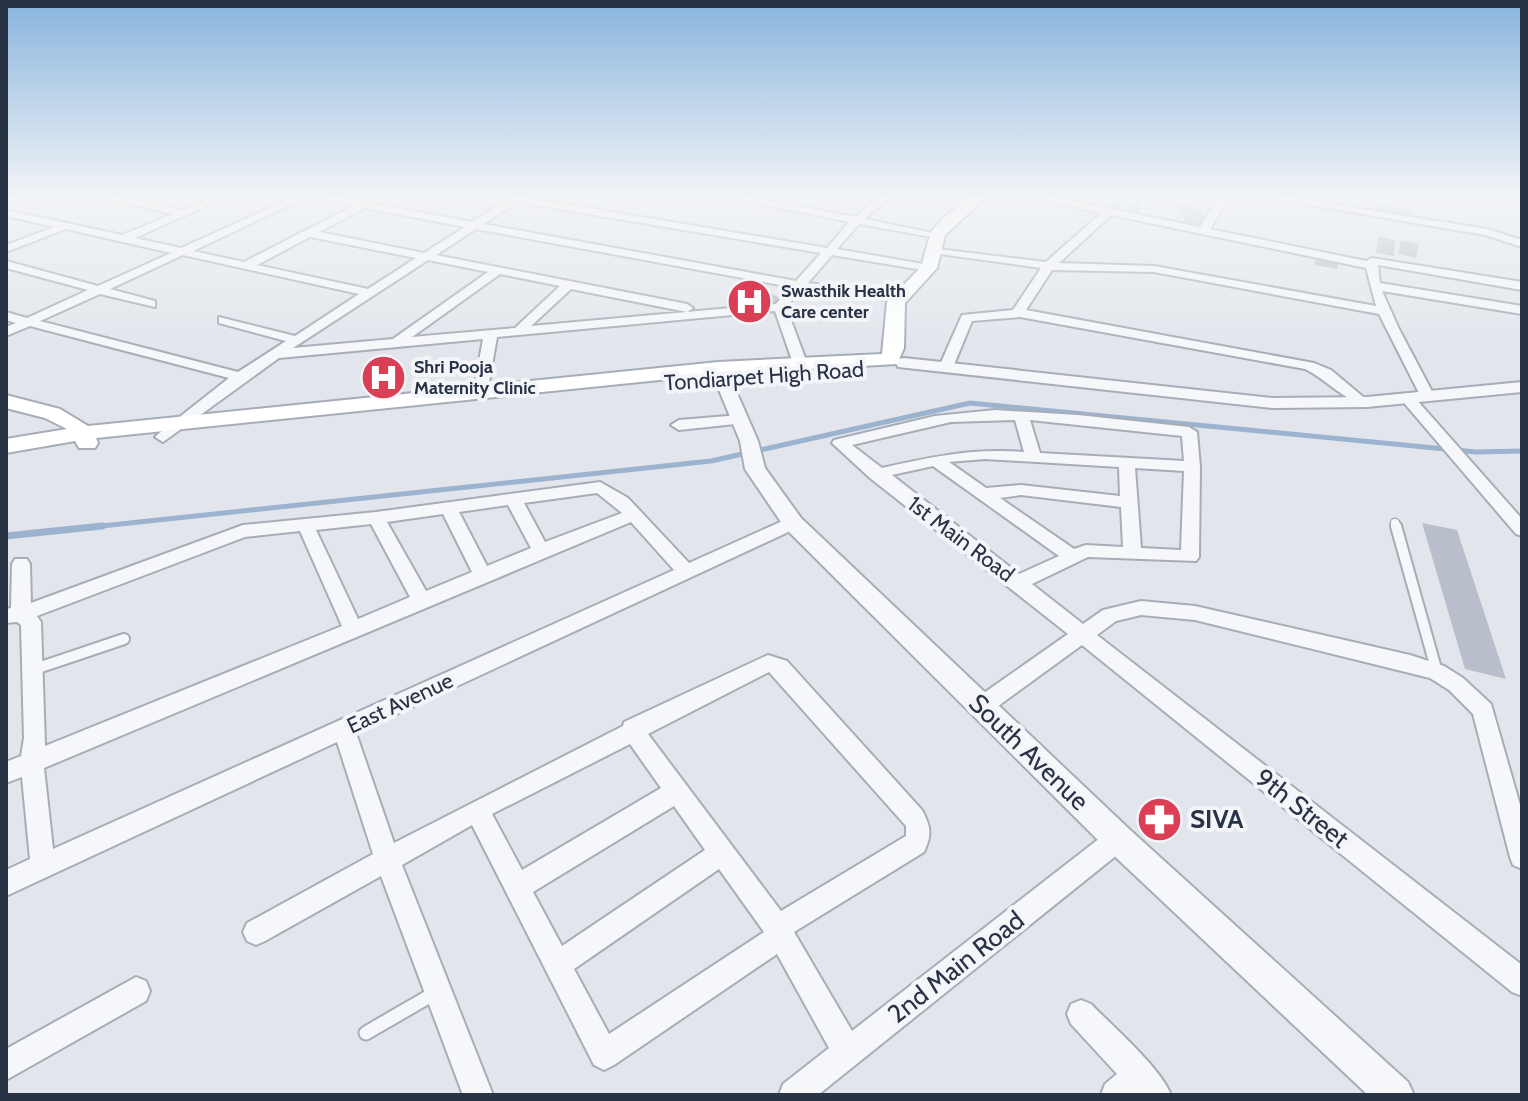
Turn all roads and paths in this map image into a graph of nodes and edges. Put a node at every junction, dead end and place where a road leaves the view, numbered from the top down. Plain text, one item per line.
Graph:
1 (161, 248) edge
2 (190, 248) edge
3 (279, 248) edge
4 (380, 248) edge
5 (440, 248) edge
6 (592, 248) edge
7 (827, 248) edge
8 (934, 248) edge
9 (962, 248) edge
10 (1068, 248) edge
11 (1288, 248) edge
12 (831, 249) junction
13 (180, 253) junction
14 (425, 258) junction
15 (6, 264) edge
16 (1370, 265) junction
17 (245, 266) junction
18 (1049, 266) junction
19 (929, 268) junction
20 (495, 273) junction
21 (798, 285) junction
22 (567, 286) junction
23 (1375, 286) junction
24 (1522, 286) edge
25 (101, 289) junction
26 (370, 293) junction
27 (904, 298) junction
28 (151, 304) dead end
29 (780, 307) junction
30 (1522, 310) edge
31 (1384, 311) junction
32 (710, 312) junction
33 (1020, 313) junction
34 (6, 316) edge
35 (224, 320) dead end
36 (29, 322) junction
37 (521, 329) junction
38 (6, 332) edge
39 (491, 332) junction
40 (296, 340) junction
41 (396, 342) junction
42 (276, 354) junction
43 (897, 362) junction
44 (800, 363) junction
45 (946, 367) junction
46 (720, 373) junction
47 (240, 377) junction
48 (1522, 387) edge
49 (480, 394) junction
50 (1428, 397) junction
51 (6, 401) edge
52 (1361, 401) junction
53 (1410, 401) junction
54 (1021, 416) junction
55 (740, 420) junction
56 (181, 424) junction
57 (679, 425) dead end
58 (163, 437) junction
59 (74, 442) junction
60 (6, 446) edge
61 (1033, 457) junction
62 (6, 459) edge
63 (935, 460) junction
64 (1127, 464) junction
65 (1192, 467) junction
66 (876, 474) junction
67 (984, 494) junction
68 (513, 498) junction
69 (1129, 502) junction
70 (448, 508) junction
71 (632, 516) junction
72 (376, 518) junction
73 (793, 523) junction
74 (1395, 523) dead end
75 (306, 526) junction
76 (1522, 530) edge
77 (541, 551) junction
78 (1132, 553) junction
79 (1071, 556) junction
80 (21, 564) dead end
81 (687, 572) junction
82 (483, 575) junction
83 (1019, 582) junction
84 (422, 601) junction
85 (13, 615) edge
86 (353, 629) junction
87 (1083, 634) junction
88 (124, 639) dead end
89 (32, 670) junction
90 (1437, 672) junction
91 (982, 706) junction
92 (344, 729) junction
93 (632, 729) junction
94 (32, 762) junction
95 (6, 773) edge
96 (677, 791) junction
97 (477, 810) junction
98 (1118, 839) junction
99 (722, 853) junction
100 (1522, 857) edge
101 (387, 858) junction
102 (43, 867) junction
103 (6, 883) edge
104 (518, 887) junction
105 (256, 932) dead end
106 (779, 932) junction
107 (557, 965) junction
108 (1522, 982) edge
109 (136, 991) dead end
110 (438, 992) junction
111 (1081, 1014) dead end
112 (366, 1033) dead end
113 (848, 1053) junction
114 (6, 1065) edge
115 (1136, 1088) edge
116 (478, 1095) edge
117 (794, 1095) edge
118 (1395, 1095) edge

1 - 13 street
2 - 13 street
3 - 17 street
4 - 14 street
5 - 14 street
6 - 21 street
7 - 12 street
8 - 19 main road
9 - 18 street
10 - 18 street
11 - 16 street
12 - 19 street
12 - 21 street
13 - 17 street
13 - 25 street
14 - 20 street
14 - 26 street
15 - 25 street
16 - 23 street
16 - 24 street
17 - 26 street
18 - 31 street
18 - 33 street
19 - 27 main road
20 - 22 street
20 - 41 street
21 - 27 street
21 - 29 street
22 - 32 street
22 - 37 street
23 - 30 street
23 - 31 street
25 - 28 street
25 - 36 street
26 - 40 street
27 - 43 main road
29 - 32 street
29 - 44 street
31 - 50 street
32 - 37 street
33 - 45 street
33 - 52 street
34 - 36 street
35 - 40 street
36 - 38 street
36 - 47 street
37 - 39 street
39 - 41 street
39 - 49 street
40 - 42 street
41 - 42 street
42 - 47 street
43 - 44 main road, Tondiarpet High Road
43 - 45 street, Tondiarpet High Road
43 - 46 main road, Tondiarpet High Road
44 - 46 main road, Tondiarpet High Road
45 - 52 street, Tondiarpet High Road
46 - 49 main road, Tondiarpet High Road
46 - 55 street, South Avenue
46 - 58 main road, Tondiarpet High Road
47 - 56 street
48 - 50 street, Tondiarpet High Road
49 - 56 main road, Tondiarpet High Road
50 - 53 street, Tondiarpet High Road
51 - 59 main road
52 - 53 street, Tondiarpet High Road
53 - 76 street
54 - 61 street
54 - 65 street
54 - 66 street, 1st Main Road
55 - 57 street
55 - 73 street, South Avenue
56 - 58 street
56 - 59 main road, Tondiarpet High Road
58 - 59 main road, Tondiarpet High Road
59 - 60 main road, Tondiarpet High Road
59 - 62 main road, Tondiarpet High Road
61 - 63 street
61 - 64 street
63 - 66 street
63 - 67 street
64 - 65 street
64 - 69 street
65 - 78 street
66 - 83 street, 1st Main Road
67 - 69 street
67 - 79 street
68 - 70 street
68 - 71 street
68 - 77 street
69 - 78 street
70 - 72 street
70 - 82 street
71 - 77 street
71 - 81 street
72 - 75 street
72 - 84 street
73 - 81 street, East Avenue
73 - 91 street, South Avenue
74 - 90 lane
75 - 85 street
75 - 86 street
77 - 82 street
78 - 79 street
79 - 83 street
80 - 85 street
81 - 92 street, East Avenue
82 - 84 street
83 - 87 street, 1st Main Road
84 - 86 street
85 - 89 street
86 - 94 street
87 - 90 street
87 - 91 street
87 - 108 street, 9th Street
88 - 89 lane
89 - 94 street
90 - 100 street
91 - 98 street, South Avenue
92 - 101 street
92 - 102 street, East Avenue
93 - 96 street
93 - 97 street
93 - 106 street
94 - 95 street
94 - 102 street
96 - 99 street
96 - 104 street
97 - 101 street
97 - 104 street
98 - 113 street, 2nd Main Road
98 - 118 street, South Avenue
99 - 106 street
99 - 107 street
101 - 105 street
101 - 110 street
102 - 103 street, East Avenue
104 - 107 street
106 - 107 street
106 - 113 street
109 - 114 street
110 - 112 lane
110 - 116 street
111 - 115 street
113 - 117 street, 2nd Main Road

